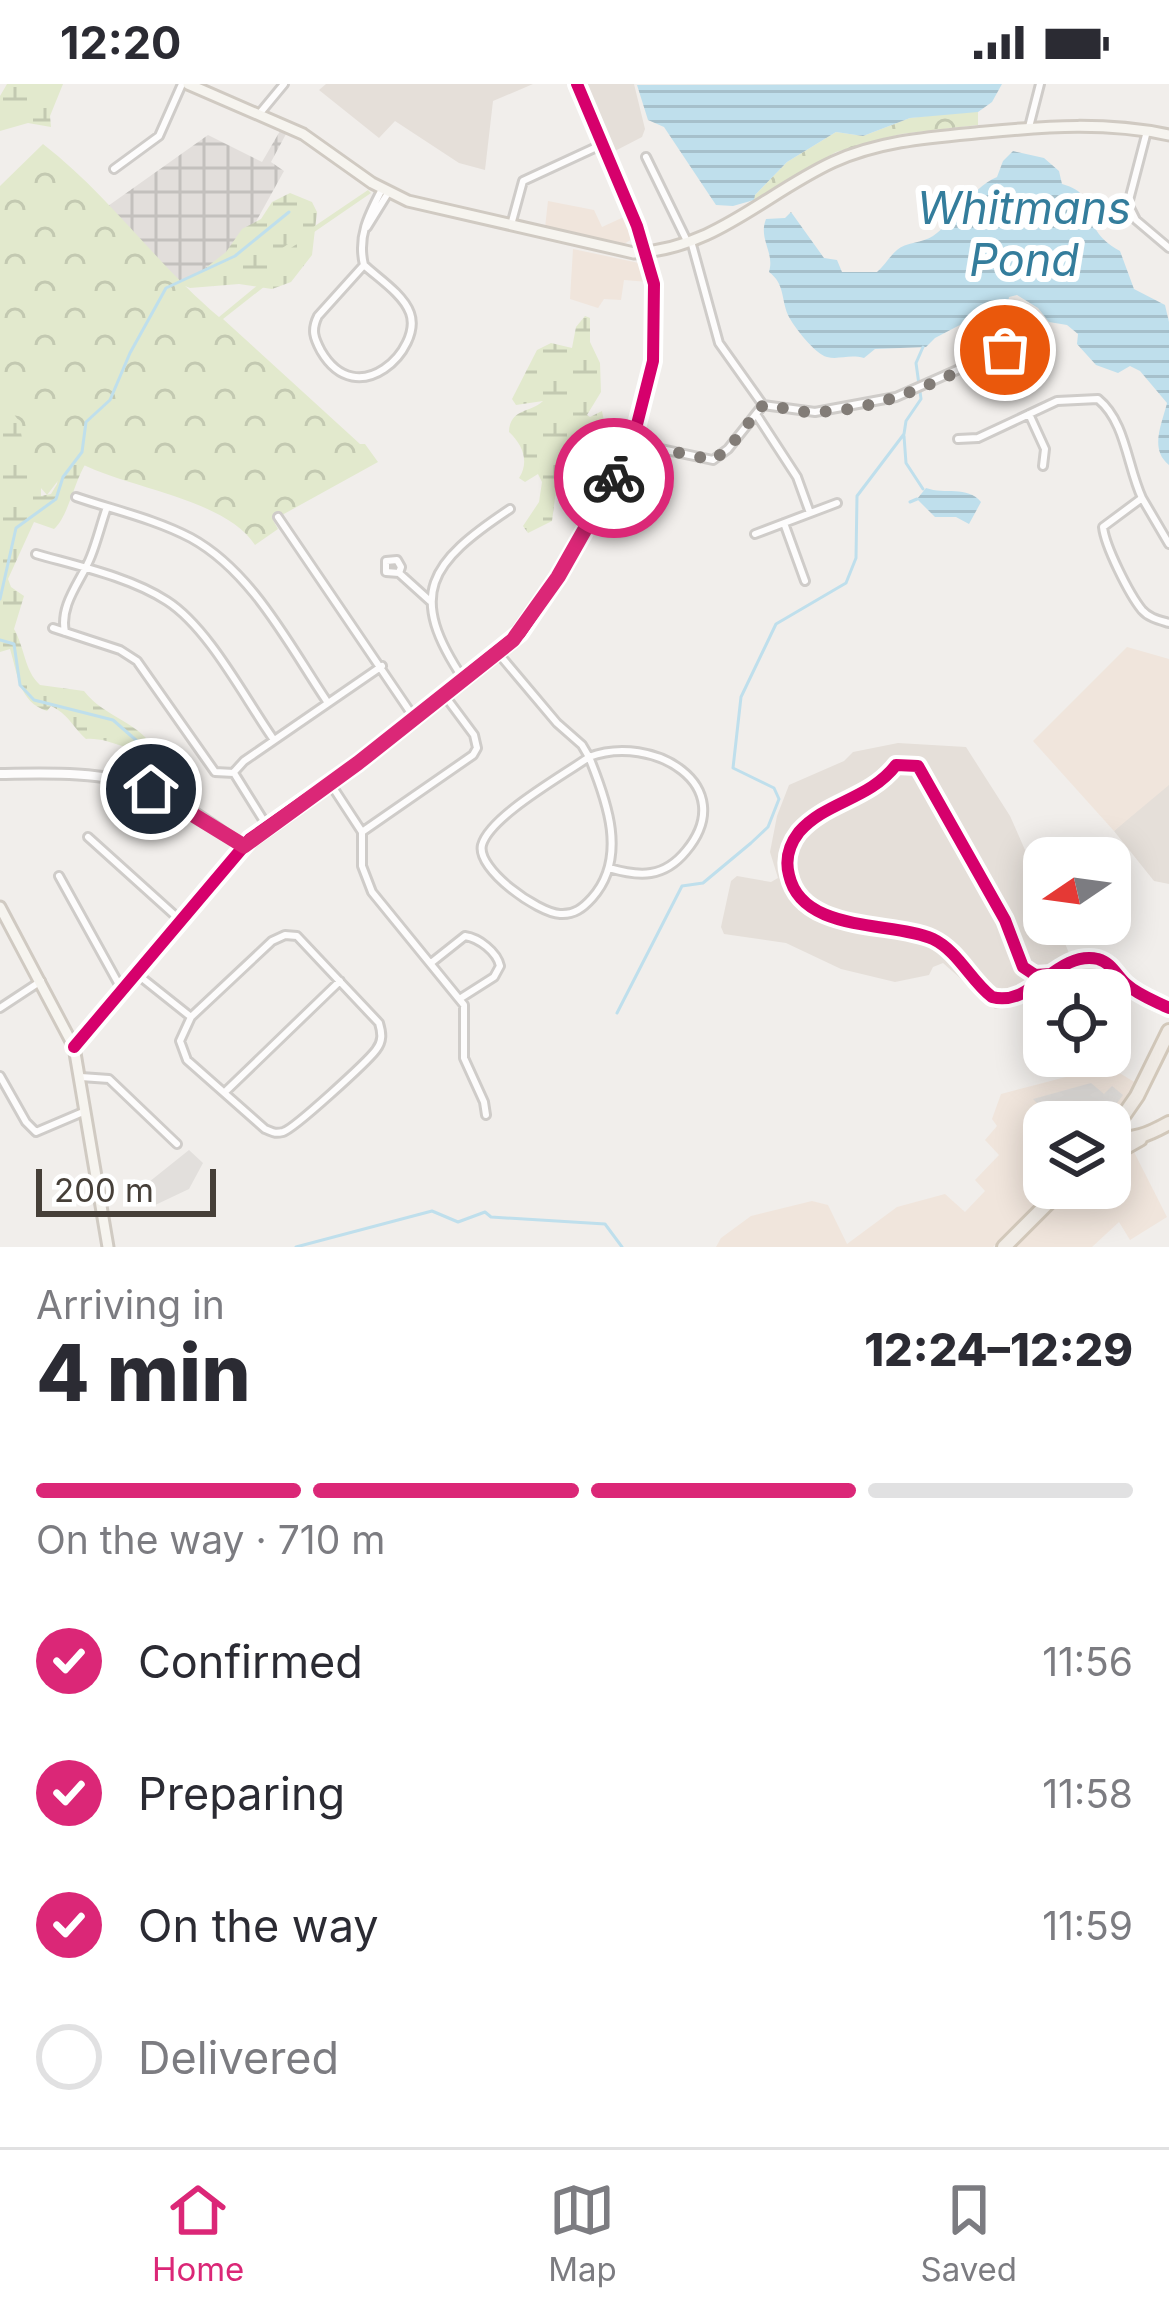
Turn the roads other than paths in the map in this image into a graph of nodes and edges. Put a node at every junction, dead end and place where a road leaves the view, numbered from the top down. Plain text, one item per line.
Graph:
1 (185, 84) edge
2 (284, 84) edge
3 (577, 84) edge
4 (1040, 84) edge
5 (260, 113) junction
6 (1028, 128) junction
7 (1148, 131) junction
8 (1169, 135) edge
9 (603, 144) junction
10 (646, 157) dead end
11 (114, 169) dead end
12 (385, 190) junction
13 (511, 226) junction
14 (689, 241) junction
15 (1169, 248) edge
16 (647, 252) junction
17 (364, 265) junction
18 (1043, 332) dead end
19 (763, 405) junction
20 (1028, 414) junction
21 (758, 416) junction
22 (958, 439) dead end
23 (634, 443) junction
24 (1043, 466) dead end
25 (76, 496) dead end
26 (1142, 498) junction
27 (837, 503) dead end
28 (106, 507) junction
29 (510, 509) dead end
30 (810, 513) junction
31 (278, 517) dead end
32 (784, 523) junction
33 (755, 534) dead end
34 (1169, 544) edge
35 (36, 554) dead end
36 (83, 568) junction
37 (399, 573) dead end
38 (805, 581) dead end
39 (430, 602) junction
40 (1169, 623) edge
41 (53, 628) dead end
42 (64, 632) junction
43 (498, 653) junction
44 (382, 666) junction
45 (464, 680) junction
46 (445, 696) junction
47 (328, 704) junction
48 (415, 719) junction
49 (274, 740) junction
50 (589, 758) junction
51 (234, 772) junction
52 (0, 774) edge
53 (330, 782) junction
54 (267, 826) junction
55 (362, 832) junction
56 (88, 837) dead end
57 (244, 846) junction
58 (609, 868) junction
59 (59, 876) dead end
60 (0, 907) edge
61 (180, 920) junction
62 (430, 964) junction
63 (1060, 969) edge
64 (1111, 969) edge
65 (136, 972) junction
66 (1051, 974) joint
67 (40, 981) junction
68 (340, 981) junction
69 (1131, 988) edge
70 (122, 990) junction
71 (461, 998) junction
72 (0, 1008) edge
73 (1169, 1008) edge
74 (191, 1017) junction
75 (1169, 1031) edge
76 (74, 1047) junction
77 (0, 1076) edge
78 (81, 1077) junction
79 (226, 1091) junction
80 (1131, 1105) edge
81 (86, 1110) junction
82 (486, 1115) dead end
83 (1169, 1123) edge
84 (1147, 1135) junction
85 (1131, 1138) edge
86 (177, 1144) dead end
87 (1131, 1145) edge
88 (1041, 1209) edge
89 (108, 1247) edge
90 (1004, 1247) edge

1 - 5 main road
1 - 11 street
2 - 5 street
3 - 9 street
4 - 6 street
5 - 12 main road
6 - 7 main road
6 - 14 main road
7 - 8 main road
7 - 15 street
9 - 13 street
9 - 16 street
10 - 14 street
12 - 13 main road
12 - 17 street
13 - 16 main road
14 - 16 main road
14 - 19 street
16 - 23 street
17 - 17 street
18 - 19 street
19 - 21 street
20 - 22 street
20 - 24 street
20 - 26 street
21 - 23 street
21 - 30 street
23 - 43 street
25 - 28 street
26 - 34 street
26 - 40 street
27 - 30 street
28 - 36 street
28 - 47 street
29 - 39 street
30 - 32 street
31 - 44 street
32 - 33 street
32 - 38 street
35 - 36 street
36 - 42 street
36 - 49 street
37 - 39 street
39 - 45 street
41 - 42 street
42 - 51 street
43 - 45 street
43 - 50 street
44 - 47 street
44 - 48 street
45 - 46 street
46 - 48 street
46 - 55 street
47 - 49 street
48 - 53 street
49 - 51 street
50 - 58 street
50 - 58 street
50 - 58 street
51 - 54 street
52 - 57 street
53 - 54 street
53 - 55 street
54 - 57 street
55 - 62 street
56 - 61 street
57 - 61 street
59 - 70 street
60 - 67 main road
61 - 65 street
62 - 71 street
62 - 71 street
63 - 64 street
65 - 70 street
65 - 74 street
66 - 66 street
67 - 72 street
67 - 76 main road
68 - 74 street
68 - 79 street
68 - 79 street
69 - 73 street
70 - 76 street
71 - 82 street
74 - 79 street
75 - 80 main road
76 - 78 main road
77 - 81 street
78 - 81 main road
78 - 86 street
81 - 89 main road
83 - 84 main road
84 - 85 main road
84 - 87 main road
88 - 90 main road

